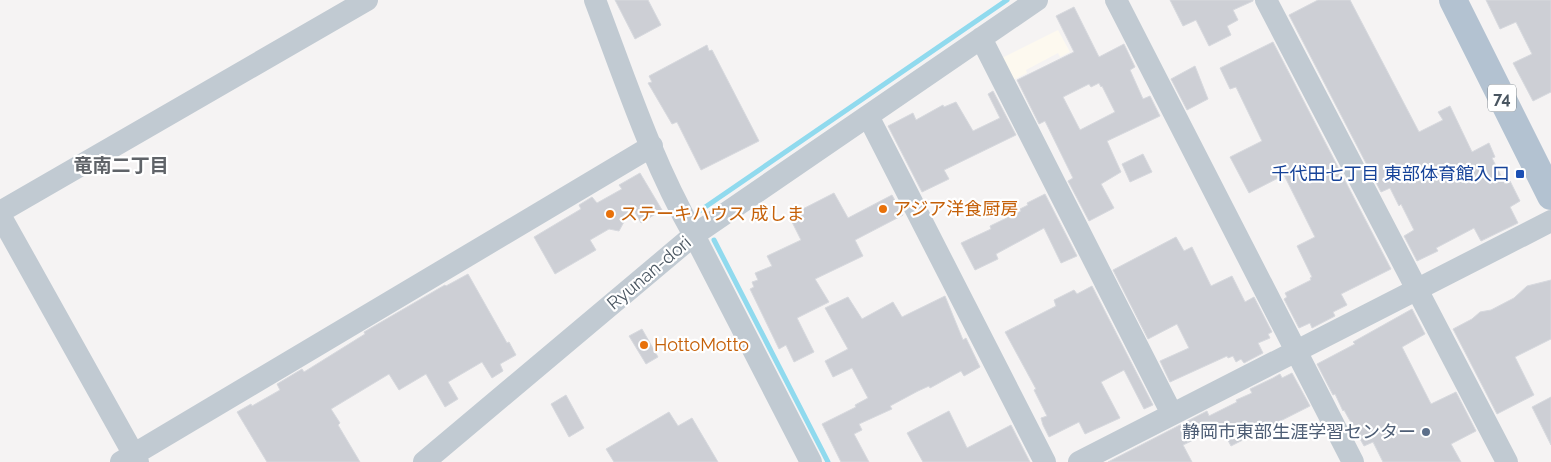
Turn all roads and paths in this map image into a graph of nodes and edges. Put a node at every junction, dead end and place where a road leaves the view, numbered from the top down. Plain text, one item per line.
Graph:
1 (367, 0) edge
2 (595, 0) edge
3 (1037, 0) edge
4 (1116, 0) edge
5 (1266, 0) edge
6 (1452, 0) edge
7 (981, 38) junction
8 (868, 116) junction
9 (652, 146) junction
10 (1551, 196) edge
11 (0, 214) edge
12 (1551, 221) edge
13 (694, 235) junction
14 (1416, 289) junction
15 (1296, 351) junction
16 (1172, 414) junction
17 (131, 459) edge
18 (424, 462) edge
19 (811, 462) edge
20 (1045, 462) edge
21 (1079, 462) edge
22 (1353, 462) edge
23 (1507, 462) edge

1 - 11 street
2 - 9 street
3 - 7 street, Ryunan-dori
4 - 15 street
5 - 14 street
6 - 10 main road, 74
7 - 8 street, Ryunan-dori
7 - 16 street
8 - 13 street, Ryunan-dori
8 - 20 street
9 - 13 street
9 - 17 street
11 - 17 street
12 - 14 street
13 - 18 street, Ryunan-dori
13 - 19 street
14 - 15 street
14 - 23 street
15 - 16 street
15 - 22 street
16 - 21 street

